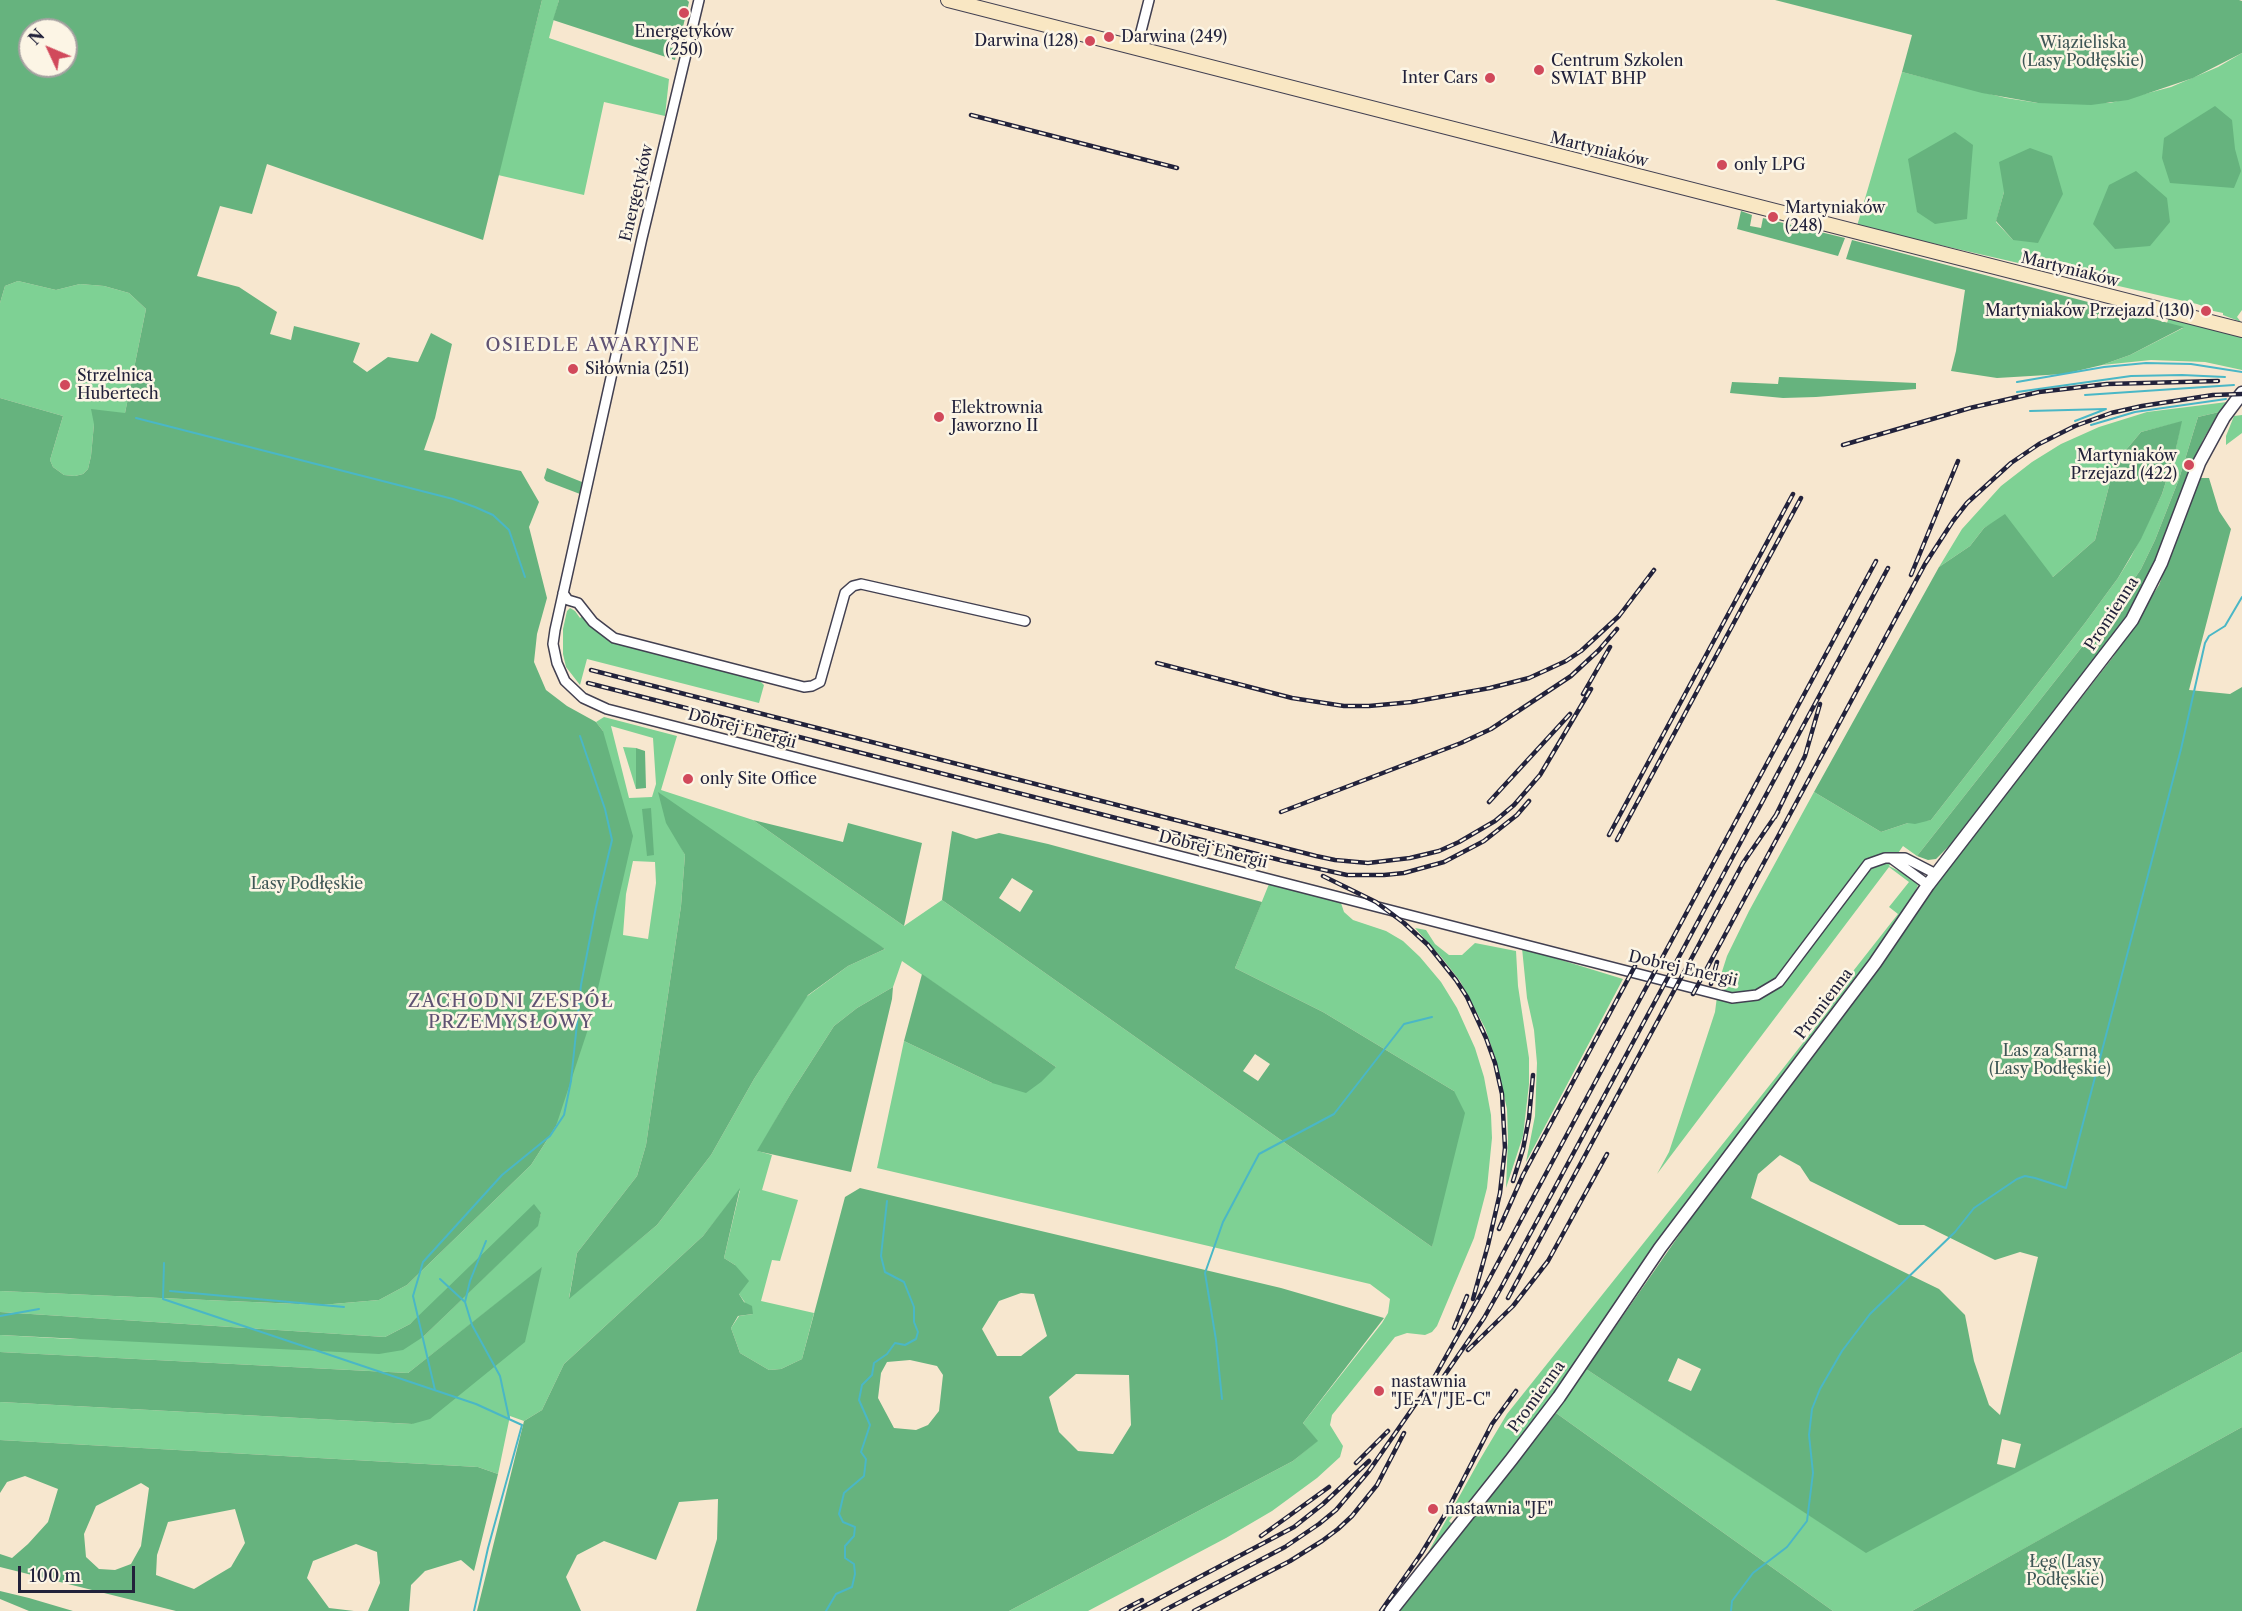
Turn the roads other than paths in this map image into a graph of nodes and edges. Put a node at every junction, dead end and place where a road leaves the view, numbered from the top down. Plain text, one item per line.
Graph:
1 (699, 0) edge
2 (948, 0) edge
3 (1149, 0) edge
4 (1137, 48) junction
5 (2242, 330) edge
6 (608, 393) joint
7 (2242, 393) edge
8 (562, 593) junction
9 (1025, 621) dead end
10 (1891, 858) junction
11 (1936, 874) junction
12 (1928, 885) junction
13 (1391, 1611) edge

1 - 6 street, Energetyków
2 - 4 main road, Martyniaków
3 - 4 street
4 - 5 main road, Martyniaków
6 - 8 street, Dobrej Energii
7 - 11 street, Promienna
8 - 9 street
8 - 10 street, Dobrej Energii
10 - 11 street
10 - 12 street
11 - 12 street, Promienna
12 - 13 street, Promienna

